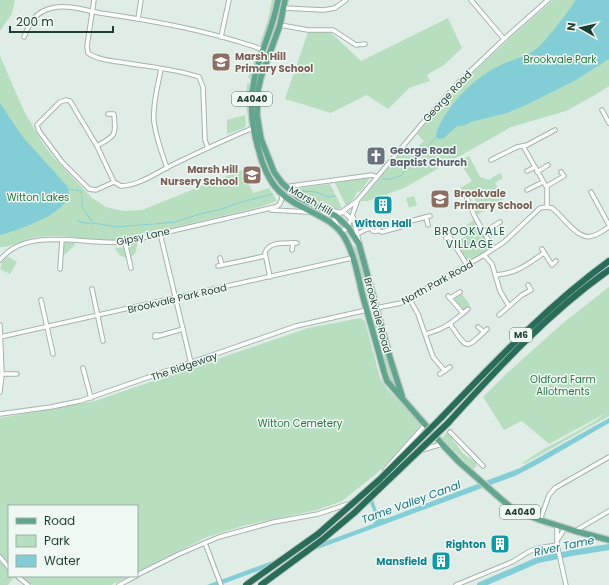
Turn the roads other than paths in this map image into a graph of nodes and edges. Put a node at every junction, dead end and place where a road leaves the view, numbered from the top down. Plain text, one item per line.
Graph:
1 (94, 0) edge
2 (140, 0) edge
3 (229, 0) edge
4 (278, 0) edge
5 (285, 0) edge
6 (346, 0) edge
7 (548, 0) edge
8 (472, 1) edge
9 (283, 8) junction
10 (92, 12) junction
11 (138, 19) junction
12 (280, 25) junction
13 (24, 37) dead end
14 (221, 37) junction
15 (504, 39) junction
16 (365, 44) dead end
17 (264, 50) junction
18 (271, 52) junction
19 (161, 69) junction
20 (602, 110) dead end
21 (108, 114) dead end
22 (609, 122) edge
23 (254, 128) junction
24 (555, 130) dead end
25 (97, 146) junction
26 (522, 146) junction
27 (208, 148) junction
28 (491, 160) dead end
29 (548, 165) dead end
30 (535, 167) junction
31 (167, 168) junction
32 (527, 171) dead end
33 (537, 172) junction
34 (561, 172) dead end
35 (376, 177) junction
36 (114, 182) junction
37 (543, 182) junction
38 (290, 186) dead end
39 (547, 186) junction
40 (527, 190) dead end
41 (591, 192) dead end
42 (282, 194) junction
43 (466, 196) dead end
44 (357, 202) junction
45 (316, 206) junction
46 (547, 207) junction
47 (266, 209) junction
48 (311, 212) junction
49 (342, 212) junction
50 (336, 216) junction
51 (352, 217) junction
52 (500, 222) dead end
53 (428, 224) dead end
54 (609, 226) edge
55 (348, 227) junction
56 (340, 231) junction
57 (484, 232) junction
58 (160, 233) junction
59 (357, 234) junction
60 (446, 238) dead end
61 (62, 240) junction
62 (125, 242) junction
63 (359, 244) junction
64 (493, 248) junction
65 (292, 250) dead end
66 (0, 252) edge
67 (484, 254) junction
68 (4, 256) junction
69 (265, 256) junction
70 (220, 258) dead end
71 (352, 258) junction
72 (0, 260) edge
73 (556, 261) dead end
74 (609, 261) edge
75 (467, 265) junction
76 (131, 268) dead end
77 (60, 269) dead end
78 (609, 270) edge
79 (496, 274) junction
80 (270, 277) junction
81 (528, 285) dead end
82 (92, 289) dead end
83 (460, 292) dead end
84 (176, 298) junction
85 (409, 298) junction
86 (41, 300) dead end
87 (509, 306) junction
88 (376, 308) junction
89 (468, 309) dead end
90 (367, 310) junction
91 (463, 313) junction
92 (499, 315) dead end
93 (97, 316) junction
94 (450, 324) junction
95 (0, 325) edge
96 (47, 326) junction
97 (478, 327) dead end
98 (183, 329) junction
99 (425, 334) junction
100 (158, 335) dead end
101 (1, 337) edge
102 (103, 341) dead end
103 (53, 354) dead end
104 (191, 363) junction
105 (450, 367) dead end
106 (83, 368) dead end
107 (445, 371) junction
108 (2, 374) junction
109 (18, 374) dead end
110 (440, 374) dead end
111 (0, 392) edge
112 (91, 398) junction
113 (404, 400) junction
114 (0, 414) edge
115 (425, 425) junction
116 (450, 432) dead end
117 (442, 444) junction
118 (609, 457) edge
119 (483, 466) dead end
120 (341, 506) junction
121 (609, 511) edge
122 (540, 520) junction
123 (557, 525) junction
124 (565, 528) junction
125 (575, 531) junction
126 (558, 540) junction
127 (609, 540) edge
128 (204, 543) junction
129 (557, 545) junction
130 (0, 557) edge
131 (8, 567) edge
132 (138, 575) edge
133 (18, 577) edge
134 (134, 577) edge
135 (28, 585) edge
136 (119, 585) edge
137 (221, 585) edge
138 (246, 585) edge
139 (261, 585) edge
140 (456, 585) edge
141 (566, 585) edge

1 - 10 street
2 - 11 street
3 - 14 street
4 - 17 main road, Marsh Hill / A4040
5 - 9 main road, Marsh Hill / A4040
6 - 9 street
7 - 15 street, George Road
8 - 15 street
9 - 12 main road, Marsh Hill / A4040
10 - 11 street
10 - 13 street
10 - 19 street
11 - 14 street
12 - 16 street
12 - 18 main road, Marsh Hill / A4040
14 - 17 street
15 - 35 street, George Road
17 - 18 main road
17 - 23 main road, Marsh Hill / A4040
18 - 45 main road, Marsh Hill / A4040
19 - 27 street
19 - 31 street
20 - 22 street
21 - 25 street
23 - 27 street
23 - 42 main road, Marsh Hill / A4040
24 - 26 street
25 - 36 street
25 - 36 street
26 - 28 street
26 - 30 street
27 - 31 street
29 - 33 street
30 - 32 street
30 - 33 street
31 - 36 street
33 - 37 street
34 - 39 street
35 - 38 street
35 - 44 street, George Road
37 - 39 street
37 - 40 street
39 - 46 street
41 - 54 street
42 - 47 street, Gipsy Lane
42 - 48 main road, Marsh Hill / A4040
43 - 57 street
44 - 49 street, George Road
44 - 51 street, George Road
45 - 49 street
45 - 50 main road, Marsh Hill / A4040
46 - 54 street
46 - 64 street, North Park Road
47 - 48 street, Gipsy Lane
47 - 58 street, Gipsy Lane
48 - 56 main road, Marsh Hill / A4040
49 - 50 street, George Road
49 - 51 street
50 - 55 main road, Marsh Hill / A4040
50 - 56 street
51 - 55 street, George Road
51 - 59 street
52 - 57 street
53 - 59 street
55 - 56 street
55 - 63 main road, Brookvale Road / A4040
56 - 71 main road, Brookvale Road / A4040
57 - 64 street
58 - 62 street, Gipsy Lane
58 - 84 street
59 - 63 street
60 - 75 street
61 - 62 street, Gipsy Lane
61 - 68 street, Gipsy Lane
61 - 77 street
62 - 76 street
63 - 88 main road, Brookvale Road / A4040
64 - 67 street, North Park Road
65 - 69 street
66 - 68 street
67 - 75 street, North Park Road
67 - 79 street
68 - 72 street, Gipsy Lane
69 - 70 street
69 - 80 street
71 - 80 street, Brookvale Park Road
71 - 90 main road, Brookvale Road / A4040
73 - 79 street
74 - 138 highway, M6, bridge
75 - 85 street, North Park Road
78 - 139 highway, M6, bridge
79 - 87 street
80 - 84 street, Brookvale Park Road
81 - 87 street
82 - 93 street
83 - 91 street
84 - 93 street, Brookvale Park Road
84 - 98 street
85 - 88 street, North Park Road
85 - 99 street
86 - 96 street
87 - 92 street
88 - 90 main road
88 - 113 main road, Brookvale Road / A4040
89 - 91 street
90 - 104 street, The Ridgeway
90 - 113 main road, Brookvale Road / A4040
91 - 94 street
93 - 96 street, Brookvale Park Road
93 - 102 street
94 - 97 street
94 - 99 street
95 - 101 street
96 - 101 street, Brookvale Park Road
96 - 103 street
98 - 100 street
98 - 104 street
99 - 107 street
101 - 108 street
104 - 112 street, The Ridgeway
105 - 107 street
106 - 112 street
107 - 110 street
108 - 109 street
108 - 111 street
112 - 114 street, The Ridgeway
113 - 115 main road, Brookvale Road / A4040
115 - 117 main road, Brookvale Road / A4040
115 - 120 street
116 - 119 street
117 - 120 street
117 - 122 main road, Brookvale Road / A4040
118 - 122 street
120 - 128 street
121 - 125 street
122 - 123 main road, A4040
123 - 124 main road, A4040
123 - 126 street
124 - 125 main road, A4040
124 - 126 street
125 - 127 main road, A4040
126 - 129 street
128 - 132 street
128 - 137 street
129 - 140 street
129 - 141 street
130 - 131 street
133 - 135 street
134 - 136 street

